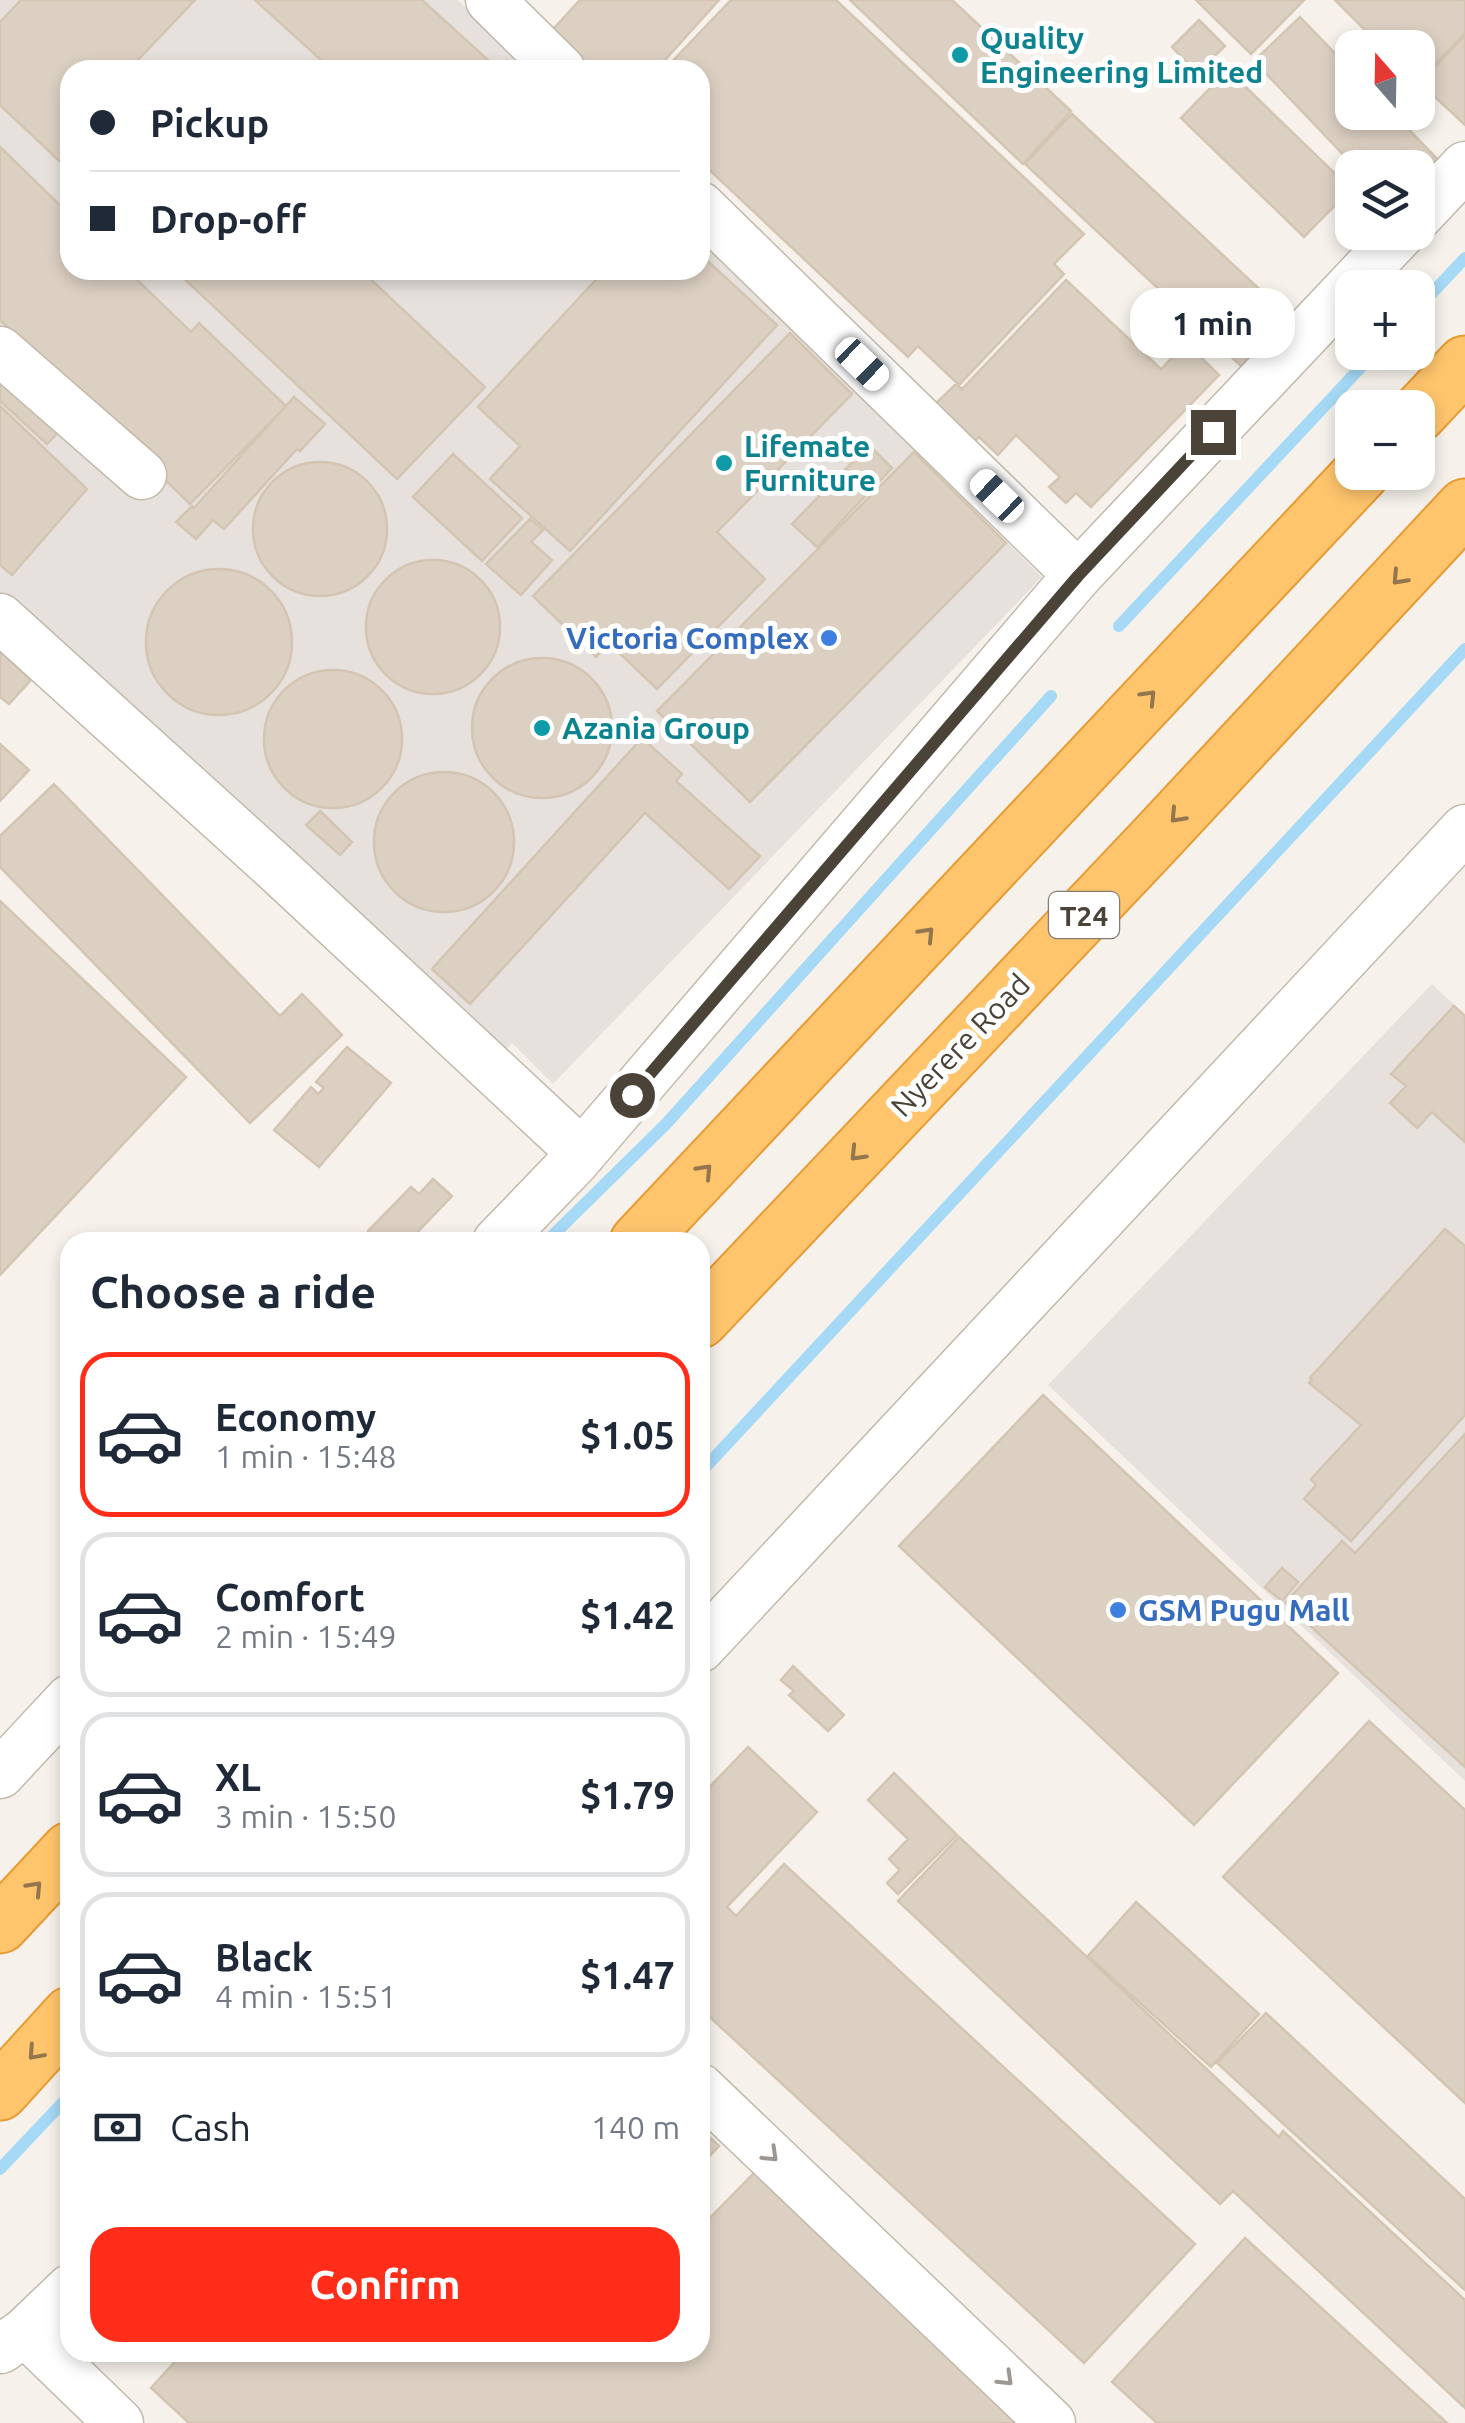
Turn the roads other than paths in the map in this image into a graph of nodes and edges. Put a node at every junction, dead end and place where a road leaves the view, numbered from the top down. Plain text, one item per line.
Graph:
1 (490, 0) edge
2 (551, 60) edge
3 (1465, 166) edge
4 (1435, 198) edge
5 (710, 216) edge
6 (1385, 250) edge
7 (0, 352) edge
8 (1465, 364) edge
9 (1435, 396) edge
10 (142, 475) dead end
11 (1345, 490) edge
12 (1465, 507) edge
13 (1078, 576) junction
14 (0, 618) edge
15 (1465, 830) edge
16 (582, 1153) junction
17 (506, 1232) edge
18 (647, 1232) edge
19 (710, 1309) edge
20 (710, 1637) edge
21 (60, 1709) edge
22 (1, 1771) edge
23 (60, 1861) edge
24 (0, 1925) edge
25 (60, 2025) edge
26 (0, 2092) edge
27 (710, 2098) edge
28 (60, 2297) edge
29 (13, 2341) edge
30 (118, 2423) edge
31 (1051, 2423) edge

1 - 2 street
3 - 4 street
5 - 13 street
6 - 13 street
7 - 10 street
8 - 9 highway
18 -> 11 highway
12 -> 19 highway, Nyerere Road / T24
13 - 16 street
14 - 16 street
15 - 20 street
16 - 17 street
21 - 22 street
24 -> 23 highway
25 -> 26 highway
27 -> 31 street
28 - 29 street
29 - 30 street

